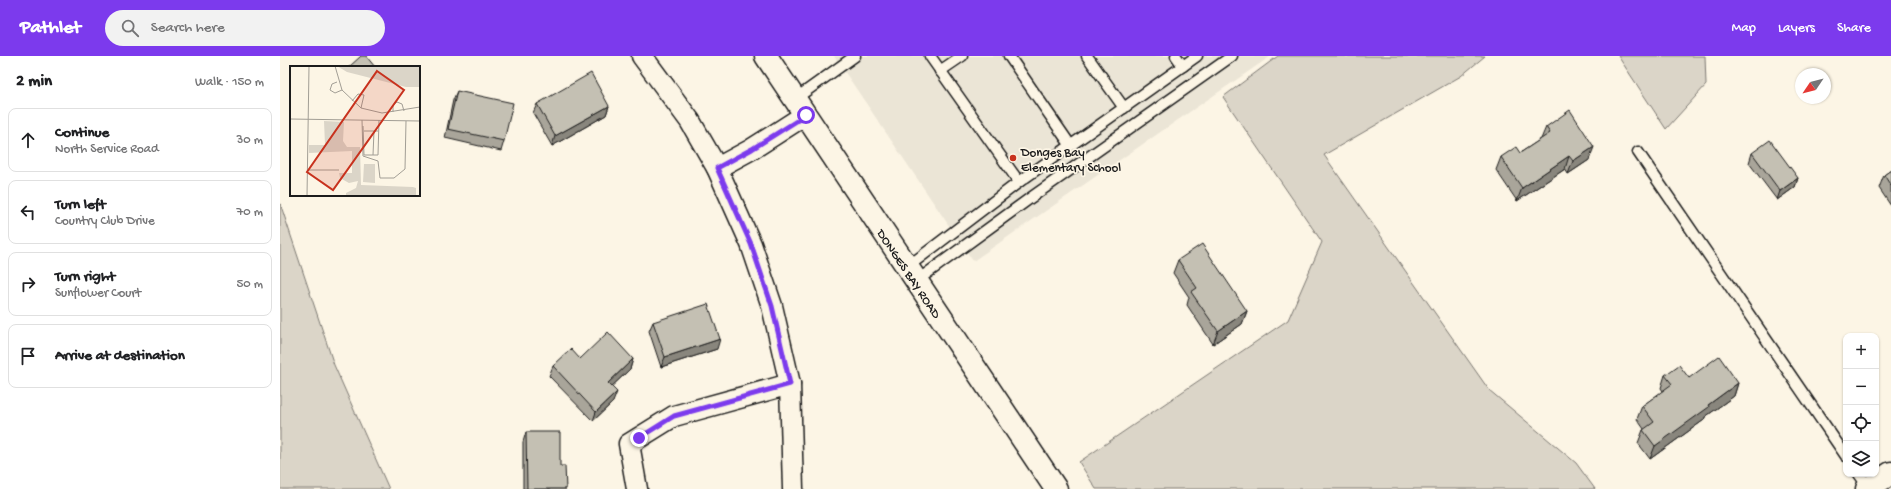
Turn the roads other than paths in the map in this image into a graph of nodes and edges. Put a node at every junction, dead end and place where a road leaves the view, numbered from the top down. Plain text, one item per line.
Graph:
1 (642, 56) edge
2 (766, 56) edge
3 (855, 56) edge
4 (930, 56) edge
5 (962, 56) edge
6 (1009, 56) edge
7 (1087, 56) edge
8 (1176, 56) edge
9 (1197, 56) edge
10 (1232, 56) edge
11 (1183, 66) junction
12 (940, 71) junction
13 (800, 107) junction
14 (1124, 108) junction
15 (1071, 146) junction
16 (1638, 152) dead end
17 (717, 168) junction
18 (1019, 182) junction
19 (911, 275) junction
20 (790, 384) junction
21 (1843, 452) edge
22 (1891, 473) edge
23 (1865, 484) edge
24 (637, 489) edge
25 (793, 489) edge
26 (1056, 489) edge

1 - 17 street
2 - 13 street, DONGES BAY ROAD
3 - 13 lane
4 - 12 lane
5 - 12 lane
6 - 15 lane
7 - 14 lane
8 - 11 lane
9 - 11 lane
10 - 19 lane
11 - 14 lane
12 - 18 lane
13 - 17 street
13 - 19 street, DONGES BAY ROAD
14 - 15 lane
15 - 18 lane
16 - 21 lane
17 - 20 street
18 - 19 lane
19 - 26 street, DONGES BAY ROAD
20 - 24 street
20 - 25 street
22 - 23 street

